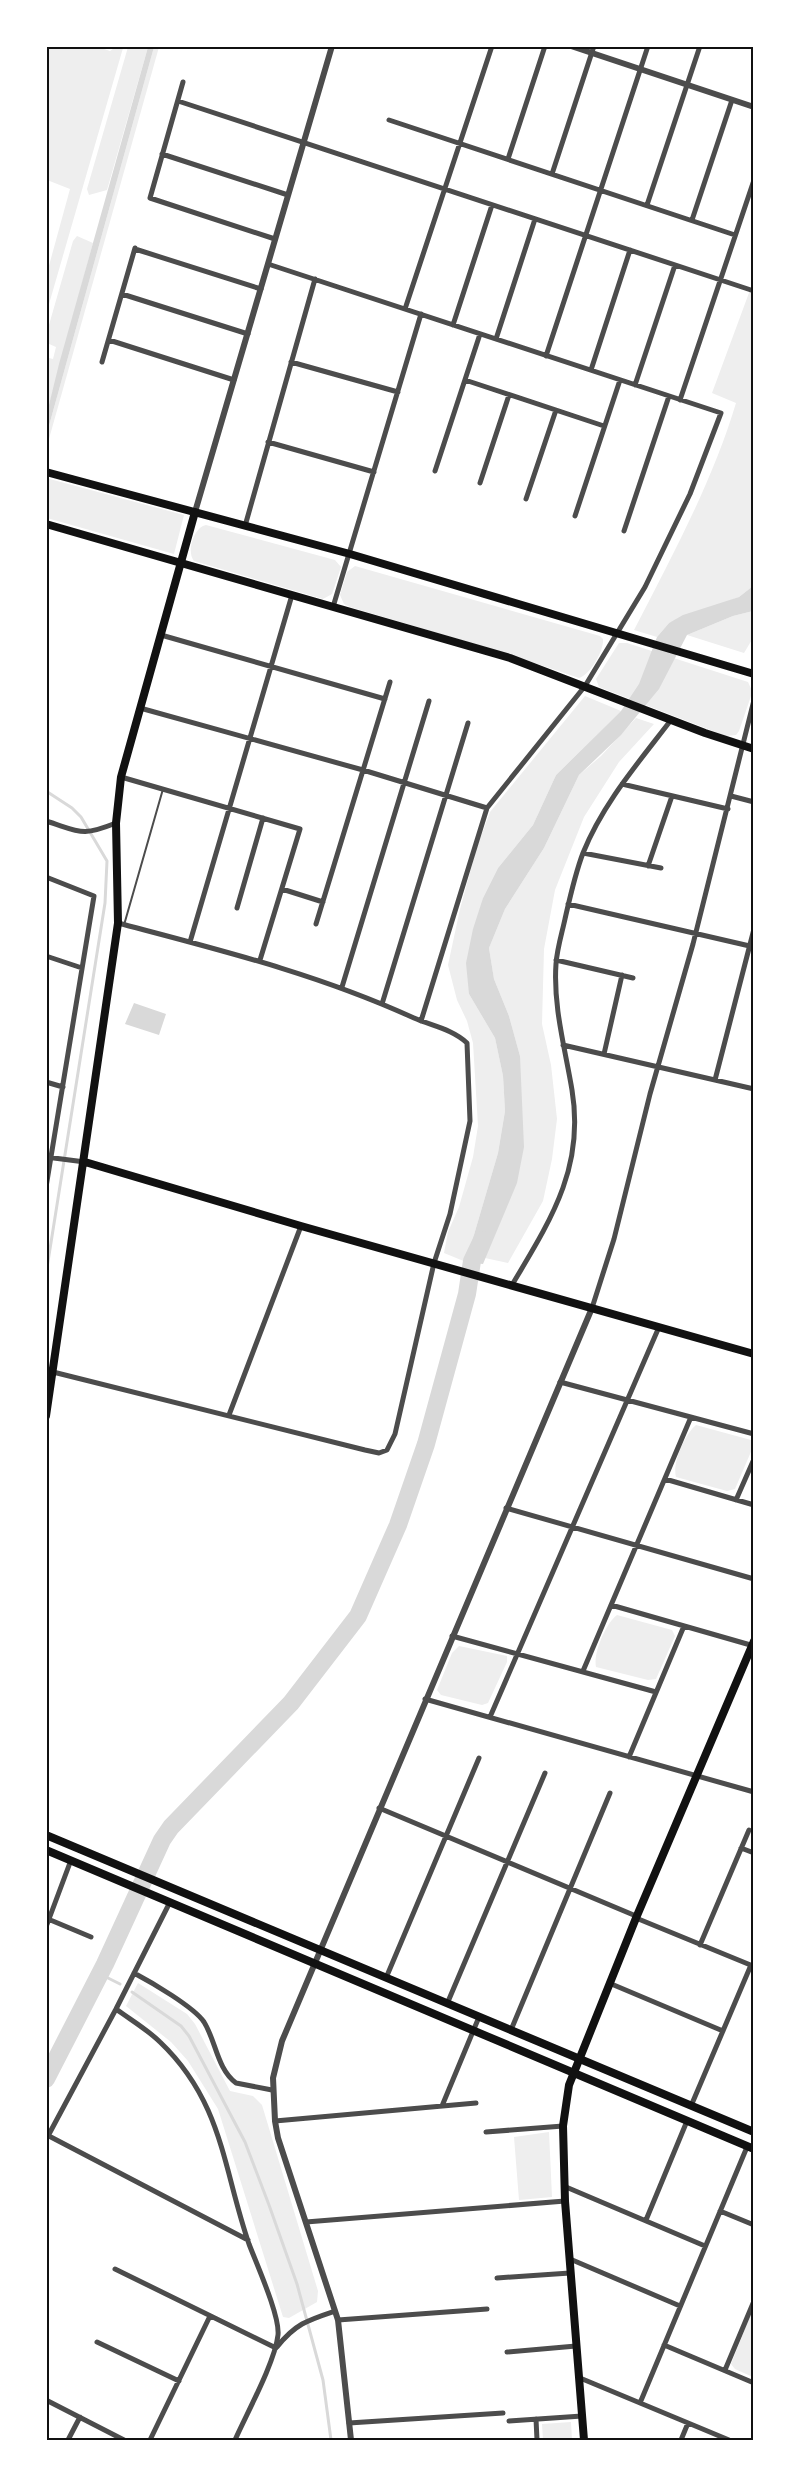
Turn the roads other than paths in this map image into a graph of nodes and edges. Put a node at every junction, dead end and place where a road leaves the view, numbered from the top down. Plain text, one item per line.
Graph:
1 (332, 46) edge
2 (492, 46) edge
3 (545, 46) edge
4 (571, 46) edge
5 (648, 46) edge
6 (700, 46) edge
7 (593, 50) edge
8 (641, 70) junction
9 (183, 81) dead end
10 (687, 85) junction
11 (732, 100) junction
12 (178, 101) junction
13 (753, 107) edge
14 (389, 120) dead end
15 (304, 142) junction
16 (460, 144) junction
17 (162, 154) junction
18 (508, 159) junction
19 (552, 174) junction
20 (753, 180) edge
21 (445, 189) junction
22 (601, 190) junction
23 (288, 195) junction
24 (492, 205) junction
25 (647, 206) junction
26 (535, 219) junction
27 (693, 220) junction
28 (735, 234) junction
29 (586, 236) junction
30 (275, 239) junction
31 (630, 250) junction
32 (268, 264) junction
33 (675, 265) junction
34 (315, 279) junction
35 (720, 280) junction
36 (261, 289) junction
37 (753, 291) edge
38 (122, 294) junction
39 (405, 309) junction
40 (421, 314) junction
41 (453, 325) junction
42 (248, 334) junction
43 (480, 334) junction
44 (496, 339) junction
45 (109, 340) junction
46 (546, 356) junction
47 (102, 362) dead end
48 (291, 362) junction
49 (591, 370) junction
50 (234, 380) junction
51 (465, 380) junction
52 (620, 380) junction
53 (635, 385) junction
54 (398, 392) junction
55 (509, 395) junction
56 (669, 396) junction
57 (681, 400) junction
58 (556, 410) junction
59 (604, 426) junction
60 (268, 442) junction
61 (435, 471) dead end
62 (46, 472) edge
63 (374, 472) junction
64 (480, 483) dead end
65 (526, 499) dead end
66 (195, 512) junction
67 (575, 516) dead end
68 (46, 524) edge
69 (245, 526) junction
70 (624, 531) dead end
71 (350, 554) junction
72 (181, 564) junction
73 (292, 595) junction
74 (333, 607) junction
75 (618, 632) junction
76 (161, 635) junction
77 (272, 667) junction
78 (753, 674) edge
79 (390, 682) dead end
80 (585, 686) junction
81 (386, 699) junction
82 (753, 700) edge
83 (429, 701) dead end
84 (140, 708) junction
85 (671, 720) junction
86 (468, 723) dead end
87 (251, 738) junction
88 (742, 746) junction
89 (753, 749) edge
90 (363, 770) junction
91 (121, 777) junction
92 (404, 783) junction
93 (622, 784) junction
94 (163, 789) junction
95 (446, 795) junction
96 (672, 796) junction
97 (731, 796) junction
98 (753, 802) edge
99 (230, 808) junction
100 (487, 808) junction
101 (728, 809) junction
102 (263, 818) junction
103 (46, 821) edge
104 (116, 823) junction
105 (583, 853) junction
106 (648, 866) junction
107 (661, 868) dead end
108 (46, 877) edge
109 (282, 888) junction
110 (323, 902) junction
111 (568, 903) junction
112 (237, 908) dead end
113 (121, 924) junction
114 (316, 924) dead end
115 (753, 929) edge
116 (695, 934) junction
117 (190, 942) junction
118 (751, 947) edge
119 (46, 956) edge
120 (260, 960) junction
121 (556, 960) junction
122 (82, 968) junction
123 (622, 975) junction
124 (633, 978) dead end
125 (342, 987) junction
126 (382, 1004) junction
127 (421, 1021) junction
128 (563, 1045) junction
129 (604, 1054) junction
130 (660, 1067) junction
131 (715, 1080) junction
132 (46, 1082) edge
133 (63, 1087) junction
134 (753, 1089) edge
135 (52, 1158) edge
136 (85, 1162) junction
137 (46, 1187) edge
138 (301, 1226) junction
139 (434, 1263) junction
140 (512, 1285) junction
141 (592, 1308) junction
142 (658, 1327) junction
143 (753, 1354) edge
144 (52, 1372) junction
145 (560, 1382) junction
146 (627, 1400) junction
147 (229, 1415) junction
148 (46, 1416) edge
149 (692, 1417) junction
150 (753, 1434) edge
151 (753, 1459) edge
152 (665, 1479) junction
153 (736, 1500) junction
154 (753, 1505) edge
155 (506, 1508) junction
156 (572, 1527) junction
157 (637, 1545) junction
158 (753, 1579) edge
159 (611, 1605) junction
160 (684, 1626) junction
161 (452, 1636) junction
162 (753, 1644) edge
163 (518, 1653) junction
164 (583, 1671) junction
165 (656, 1692) junction
166 (425, 1699) junction
167 (490, 1717) junction
168 (629, 1756) junction
169 (479, 1758) dead end
170 (545, 1773) dead end
171 (696, 1776) junction
172 (753, 1792) edge
173 (610, 1793) dead end
174 (379, 1808) junction
175 (749, 1830) dead end
176 (46, 1835) edge
177 (446, 1836) junction
178 (741, 1848) junction
179 (46, 1850) edge
180 (753, 1853) edge
181 (71, 1860) junction
182 (507, 1862) junction
183 (570, 1888) junction
184 (170, 1902) junction
185 (636, 1917) junction
186 (48, 1919) edge
187 (46, 1927) edge
188 (91, 1937) dead end
189 (700, 1945) junction
190 (320, 1950) junction
191 (314, 1964) junction
192 (752, 1966) edge
193 (134, 1974) junction
194 (386, 1978) junction
195 (609, 1983) junction
196 (447, 2004) junction
197 (116, 2009) junction
198 (479, 2017) junction
199 (511, 2030) junction
200 (473, 2031) junction
201 (723, 2031) junction
202 (578, 2058) junction
203 (572, 2073) junction
204 (272, 2090) junction
205 (476, 2103) dead end
206 (442, 2106) junction
207 (691, 2106) junction
208 (274, 2121) junction
209 (687, 2121) junction
210 (563, 2126) junction
211 (486, 2132) dead end
212 (753, 2132) edge
213 (47, 2135) edge
214 (750, 2148) edge
215 (566, 2187) junction
216 (565, 2201) junction
217 (720, 2211) junction
218 (646, 2220) junction
219 (306, 2222) junction
220 (753, 2225) edge
221 (248, 2240) junction
222 (705, 2246) junction
223 (570, 2259) junction
224 (115, 2269) dead end
225 (570, 2273) junction
226 (497, 2278) dead end
227 (753, 2301) edge
228 (680, 2306) junction
229 (488, 2309) dead end
230 (335, 2311) junction
231 (210, 2316) junction
232 (338, 2320) junction
233 (97, 2342) dead end
234 (664, 2345) junction
235 (576, 2346) junction
236 (276, 2348) junction
237 (507, 2352) dead end
238 (725, 2370) junction
239 (580, 2378) junction
240 (179, 2381) junction
241 (753, 2383) edge
242 (46, 2400) edge
243 (640, 2403) junction
244 (503, 2413) dead end
245 (582, 2416) junction
246 (80, 2417) junction
247 (536, 2420) junction
248 (509, 2421) dead end
249 (349, 2423) junction
250 (688, 2423) junction
251 (68, 2440) edge
252 (124, 2440) edge
253 (150, 2440) edge
254 (235, 2440) edge
255 (351, 2440) edge
256 (537, 2440) edge
257 (584, 2440) edge
258 (681, 2440) edge
259 (729, 2440) edge

1 - 15 street
2 - 16 street
3 - 18 street
4 - 7 street
5 - 8 street
6 - 10 street
7 - 8 street
7 - 19 street
8 - 10 street
8 - 22 street
9 - 12 street
10 - 11 street
10 - 25 street
11 - 13 street
11 - 27 street
12 - 15 street
12 - 17 street
14 - 16 street
15 - 21 street
15 - 23 street
16 - 18 street
16 - 21 street
17 - 23 street
17 - 30 street
18 - 19 street
19 - 22 street
20 - 28 street
21 - 24 street
21 - 39 street
22 - 25 street
22 - 29 street
23 - 30 street
24 - 26 street
24 - 41 street
25 - 27 street
26 - 29 street
26 - 44 street
27 - 28 street
28 - 35 street
29 - 31 street
29 - 46 street
30 - 32 street
31 - 33 street
31 - 49 street
32 - 34 street
32 - 36 street
33 - 35 street
33 - 53 street
34 - 39 street
34 - 48 street
35 - 37 street
35 - 57 street
36 - 38 street
36 - 42 street
38 - 42 street
38 - 45 street
39 - 40 street
40 - 41 street
40 - 54 street
41 - 43 street
42 - 50 street
43 - 44 street
43 - 51 street
44 - 46 street
45 - 47 street
45 - 50 street
46 - 49 street
48 - 54 street
48 - 60 street
49 - 52 street
50 - 66 street
51 - 55 street
51 - 61 street
52 - 53 street
52 - 59 street
53 - 56 street
54 - 63 street
55 - 58 street
55 - 64 street
56 - 57 street
56 - 70 street
57 - 75 street
58 - 59 street
58 - 65 street
59 - 67 street
60 - 63 street
60 - 69 street
62 - 66 main road
63 - 71 street
66 - 69 main road
66 - 72 main road
68 - 72 main road
69 - 71 main road
71 - 74 street
71 - 75 main road
72 - 73 main road
72 - 76 main road
73 - 74 main road
73 - 77 street
74 - 80 main road
75 - 78 main road
75 - 80 street
76 - 77 street
76 - 84 main road
77 - 81 street
77 - 87 street
79 - 81 street
80 - 85 main road
80 - 100 street
81 - 90 street
82 - 88 street
83 - 92 street
84 - 87 street
84 - 91 main road
85 - 88 main road
85 - 93 street
86 - 95 street
87 - 90 street
87 - 99 street
88 - 89 main road
88 - 97 street
90 - 92 street
90 - 110 street
91 - 94 street
91 - 104 main road
92 - 95 street
92 - 125 street
93 - 96 street
93 - 105 street
94 - 99 street
94 - 113 lane
95 - 100 street
95 - 126 street
96 - 101 street
96 - 106 street
97 - 98 street
97 - 101 street
99 - 102 street
99 - 117 street
100 - 127 street
101 - 116 street
102 - 109 street
102 - 112 street
103 - 104 street
104 - 113 main road
105 - 106 street
105 - 111 street
106 - 107 street
108 - 122 street
109 - 110 street
109 - 120 street
110 - 114 street
111 - 116 street
111 - 121 street
113 - 117 street
113 - 136 main road
115 - 118 street
116 - 118 street
116 - 130 street
117 - 120 street
118 - 131 street
119 - 122 street
120 - 125 street
121 - 123 street
121 - 128 street
122 - 133 street
123 - 124 street
123 - 129 street
125 - 126 street
126 - 127 street
127 - 139 street
128 - 129 street
128 - 140 street
129 - 130 street
130 - 131 street
130 - 141 street
131 - 134 street
132 - 133 street
133 - 135 street
135 - 136 street
135 - 137 street
136 - 138 main road
136 - 144 main road
138 - 139 main road
138 - 147 street
139 - 140 main road
139 - 147 street
140 - 141 main road
141 - 142 main road
141 - 145 street
142 - 143 main road
142 - 146 street
144 - 147 street
144 - 148 main road
145 - 146 street
145 - 155 street
146 - 149 street
146 - 156 street
149 - 150 street
149 - 152 street
151 - 153 street
152 - 153 street
152 - 157 street
153 - 154 street
155 - 156 street
155 - 161 street
156 - 157 street
156 - 163 street
157 - 158 street
157 - 159 street
159 - 160 street
159 - 164 street
160 - 162 street
160 - 165 street
161 - 163 street
161 - 166 street
162 - 171 main road
163 - 164 street
163 - 167 street
164 - 165 street
165 - 168 street
166 - 167 street
166 - 174 street
167 - 168 street
168 - 171 street
169 - 177 street
170 - 182 street
171 - 172 street
171 - 185 main road
173 - 183 street
174 - 177 street
174 - 190 street
175 - 178 street
176 - 190 main road
177 - 182 street
177 - 194 street
178 - 180 street
178 - 189 street
179 - 181 main road
181 - 184 main road
181 - 186 street
182 - 183 street
182 - 196 street
183 - 185 street
183 - 199 street
184 - 191 main road
184 - 193 street
185 - 189 street
185 - 195 main road
186 - 187 street
186 - 188 street
189 - 192 street
190 - 191 street
190 - 194 main road
191 - 200 main road
191 - 204 street
192 - 201 street
193 - 197 street
193 - 204 street
194 - 196 main road
195 - 201 street
195 - 202 main road
196 - 198 main road
197 - 213 street
197 - 221 street
198 - 199 main road
198 - 200 street
199 - 202 main road
200 - 203 main road
200 - 206 street
201 - 207 street
202 - 203 main road
202 - 207 main road
203 - 209 main road
203 - 210 main road
204 - 208 street
205 - 206 street
206 - 208 street
207 - 212 main road
208 - 219 street
209 - 214 main road
209 - 218 street
210 - 211 street
210 - 215 main road
213 - 221 street
214 - 217 street
215 - 216 main road
215 - 218 street
216 - 219 street
216 - 223 main road
217 - 220 street
217 - 222 street
218 - 222 street
219 - 230 street
221 - 236 street
222 - 228 street
223 - 225 main road
223 - 228 street
224 - 231 street
225 - 226 street
225 - 235 main road
227 - 238 street
228 - 234 street
229 - 232 street
230 - 232 street
230 - 236 street
231 - 236 street
231 - 240 street
232 - 249 street
233 - 240 street
234 - 238 street
234 - 243 street
235 - 237 street
235 - 239 main road
236 - 254 street
238 - 241 street
239 - 243 street
239 - 245 main road
240 - 253 street
242 - 246 street
243 - 250 street
244 - 249 street
245 - 247 street
245 - 257 main road
246 - 251 street
246 - 252 street
247 - 248 street
247 - 256 street
249 - 255 street
250 - 258 street
250 - 259 street

